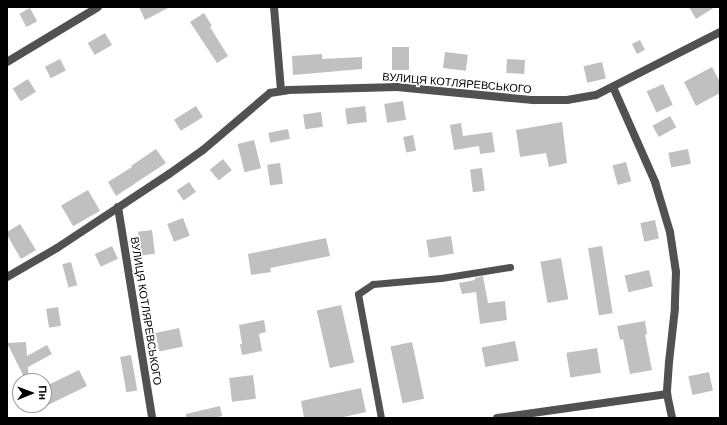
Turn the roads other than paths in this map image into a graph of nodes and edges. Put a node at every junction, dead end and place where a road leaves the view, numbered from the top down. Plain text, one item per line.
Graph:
1 (98, 7) edge
2 (274, 7) edge
3 (720, 32) edge
4 (7, 62) edge
5 (614, 87) junction
6 (281, 91) junction
7 (118, 207) junction
8 (510, 267) dead end
9 (7, 277) edge
10 (667, 394) junction
11 (152, 418) edge
12 (381, 418) edge
13 (497, 418) edge
14 (672, 418) edge

1 - 4 street
2 - 6 street
3 - 5 street, ВУЛИЦЯ КОТЛЯРЕВСЬКОГО
5 - 6 street, ВУЛИЦЯ КОТЛЯРЕВСЬКОГО
5 - 10 street
6 - 7 street, ВУЛИЦЯ КОТЛЯРЕВСЬКОГО
7 - 9 street, ВУЛИЦЯ КОТЛЯРЕВСЬКОГО
7 - 11 street, ВУЛИЦЯ КОТЛЯРЕВСЬКОГО
8 - 12 lane
10 - 13 street
10 - 14 street

